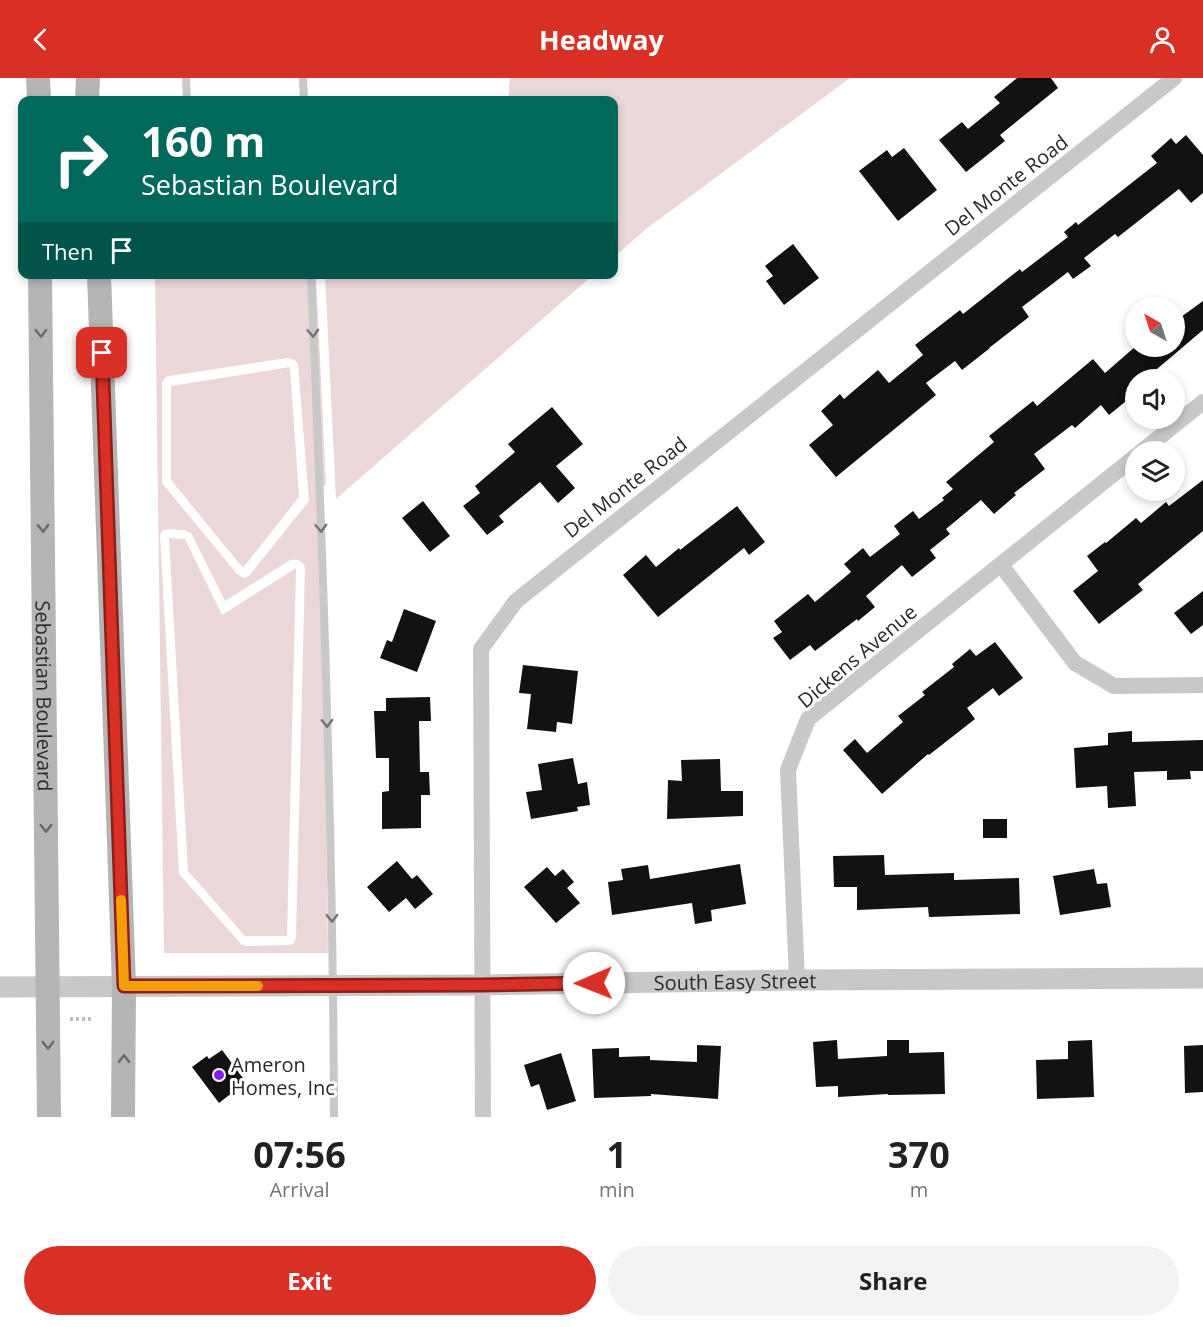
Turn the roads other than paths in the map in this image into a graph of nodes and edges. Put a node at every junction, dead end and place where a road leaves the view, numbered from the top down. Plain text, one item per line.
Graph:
1 (38, 78) edge
2 (88, 78) edge
3 (186, 78) edge
4 (303, 78) edge
5 (1174, 78) edge
6 (39, 96) edge
7 (87, 96) edge
8 (187, 96) edge
9 (304, 96) edge
10 (40, 279) edge
11 (99, 279) edge
12 (311, 279) edge
13 (1203, 402) edge
14 (1155, 441) edge
15 (1125, 465) edge
16 (1001, 565) junction
17 (1203, 685) edge
18 (1203, 978) edge
19 (797, 980) junction
20 (482, 985) junction
21 (124, 986) junction
22 (333, 986) junction
23 (0, 987) edge
24 (48, 987) junction
25 (49, 1117) edge
26 (123, 1117) edge
27 (334, 1117) edge
28 (483, 1117) edge

1 - 6 main road
2 - 7 main road
3 - 8 lane
4 - 9 lane
5 - 20 street, Del Monte Road
10 -> 24 main road, Sebastian Boulevard
11 - 21 main road
12 -> 22 lane
13 - 14 street
15 - 16 street, Dickens Avenue
16 - 17 street
16 - 19 street, Dickens Avenue
18 - 19 street, South Easy Street
19 - 20 street, South Easy Street
20 - 22 street, South Easy Street
20 - 28 street, Del Monte Road
21 - 22 street, South Easy Street
21 - 24 street, South Easy Street
26 -> 21 main road
22 - 27 lane
23 - 24 street, South Easy Street
24 -> 25 main road, Sebastian Boulevard

